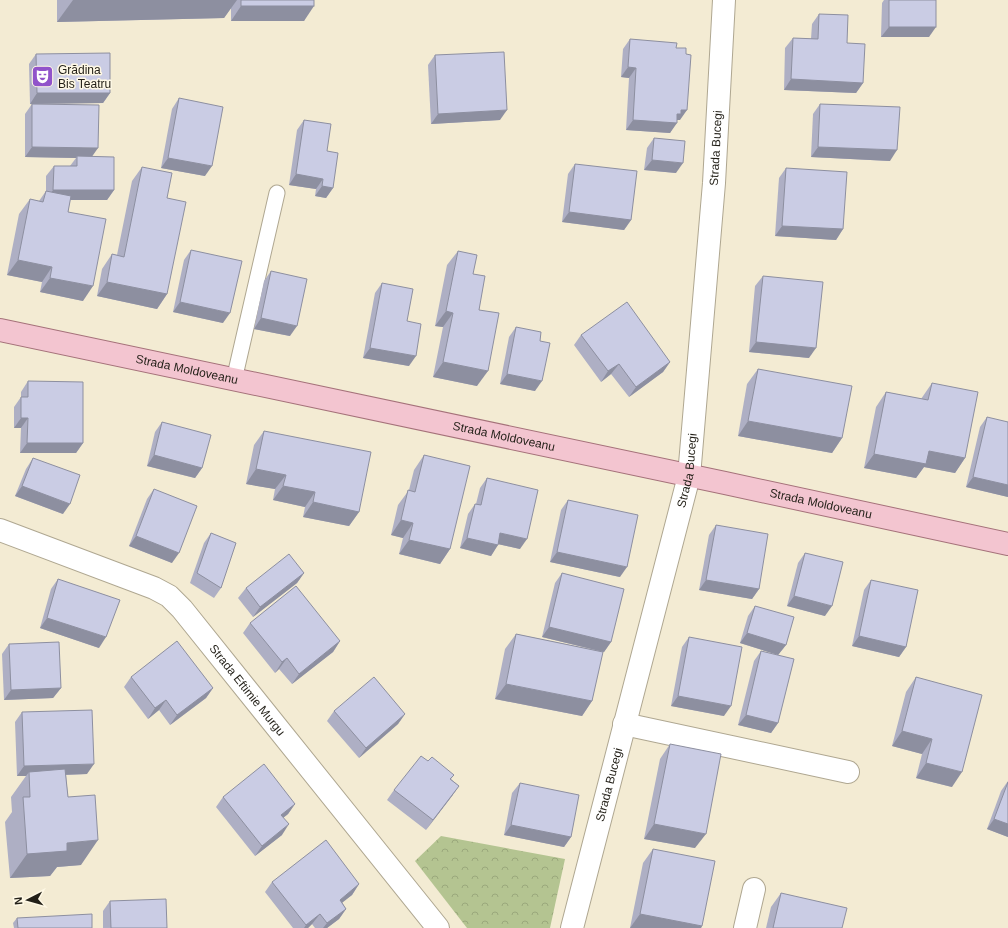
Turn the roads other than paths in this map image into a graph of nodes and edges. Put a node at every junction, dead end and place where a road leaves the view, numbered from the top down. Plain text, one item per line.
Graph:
1 (724, 0) edge
2 (277, 193) dead end
3 (0, 330) edge
4 (234, 380) junction
5 (689, 476) junction
6 (0, 530) edge
7 (1008, 544) edge
8 (624, 724) junction
9 (848, 772) dead end
10 (754, 889) dead end
11 (438, 928) edge
12 (572, 928) edge
13 (745, 928) edge

1 - 5 street, Strada Bucegi
2 - 4 lane
3 - 4 main road, Strada Moldoveanu
4 - 5 main road, Strada Moldoveanu
5 - 7 main road, Strada Moldoveanu
5 - 8 street, Strada Bucegi
6 - 11 street, Strada Eftimie Murgu
8 - 9 street
8 - 12 street, Strada Bucegi
10 - 13 street

